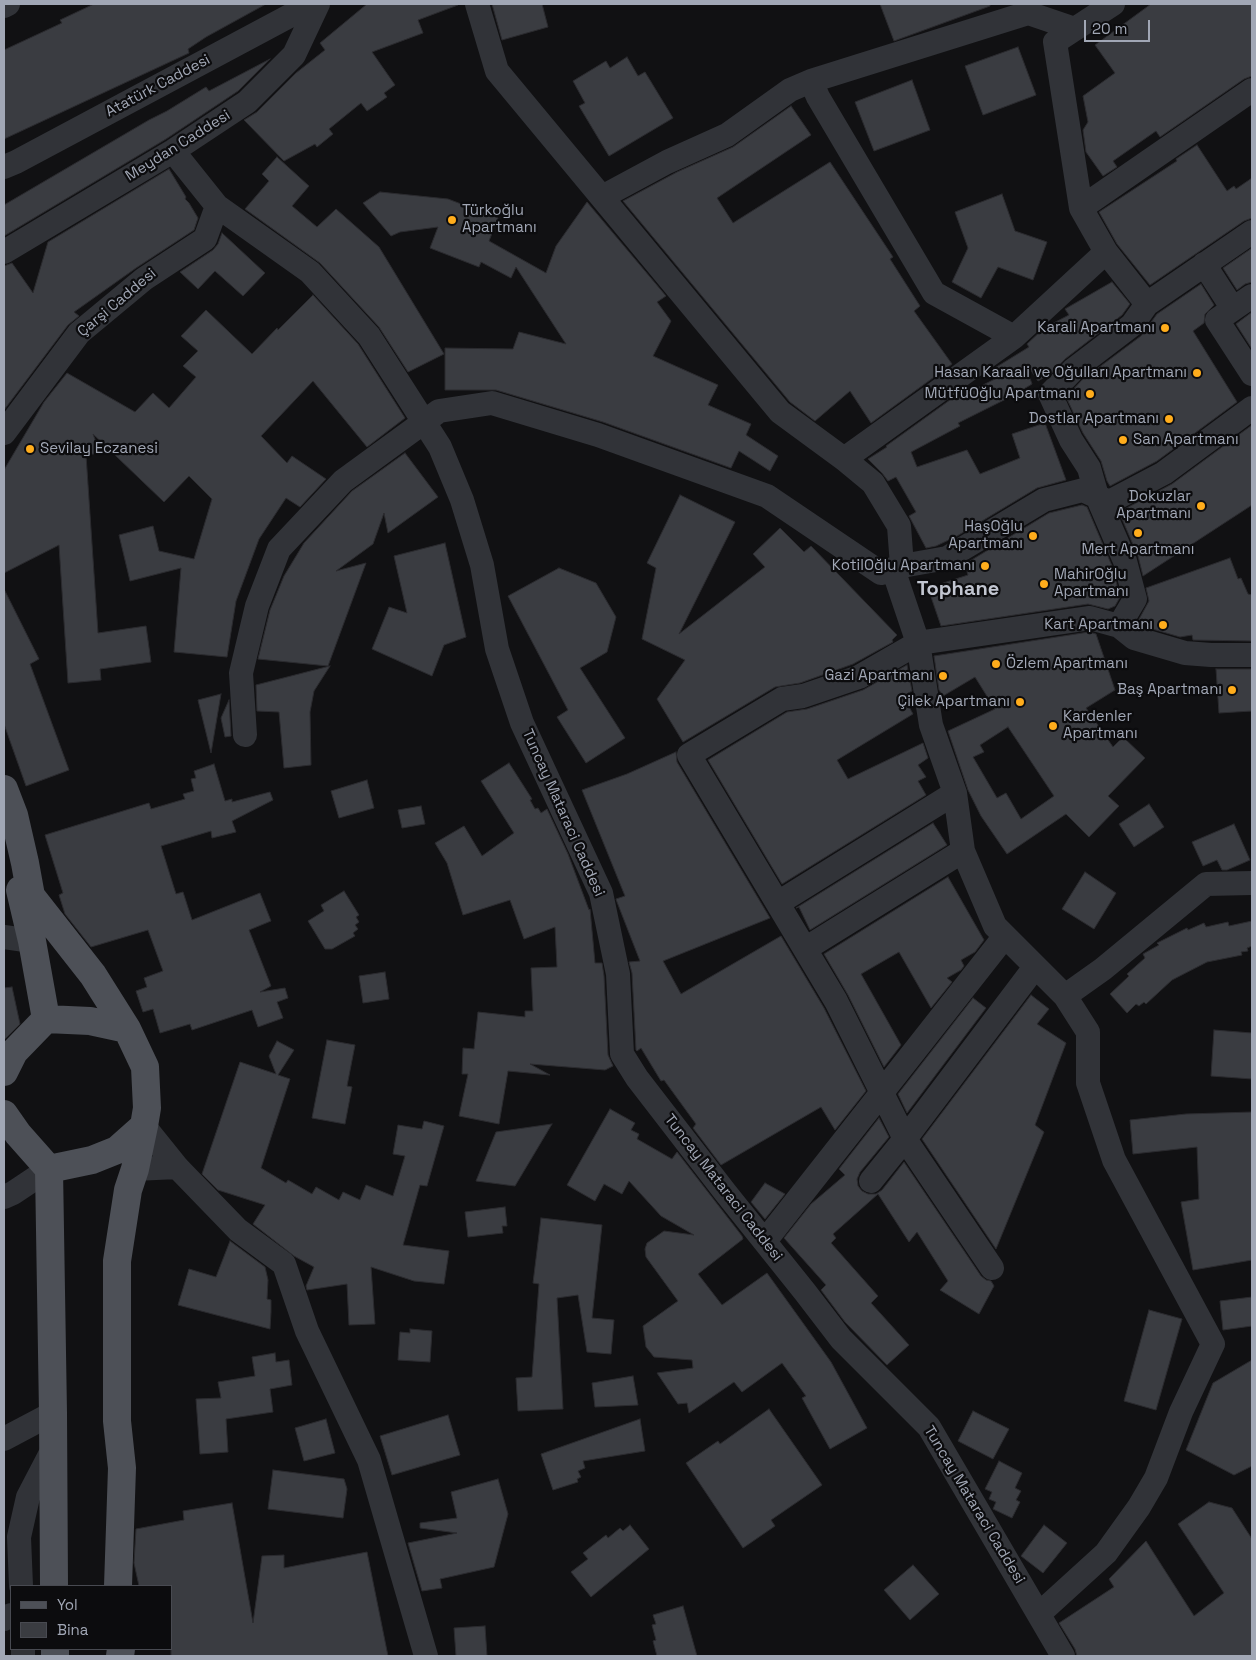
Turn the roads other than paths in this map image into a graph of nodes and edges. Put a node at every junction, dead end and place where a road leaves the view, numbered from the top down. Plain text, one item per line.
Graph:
1 (8, 4) edge
2 (312, 4) edge
3 (318, 4) edge
4 (477, 4) edge
5 (1113, 4) edge
6 (4, 6) edge
7 (1076, 29) junction
8 (811, 81) junction
9 (1252, 90) edge
10 (174, 151) junction
11 (4, 167) edge
12 (602, 197) junction
13 (217, 206) junction
14 (1081, 208) junction
15 (1252, 232) edge
16 (4, 252) edge
17 (1106, 252) junction
18 (1204, 264) junction
19 (1243, 302) edge
20 (1147, 304) junction
21 (1014, 337) junction
22 (1252, 374) edge
23 (1252, 408) edge
24 (424, 421) junction
25 (4, 433) edge
26 (844, 459) junction
27 (1097, 496) junction
28 (897, 568) junction
29 (1119, 626) junction
30 (918, 643) junction
31 (1252, 655) edge
32 (245, 735) dead end
33 (4, 789) edge
34 (955, 793) junction
35 (4, 849) edge
36 (963, 851) junction
37 (1252, 883) edge
38 (778, 903) junction
39 (1005, 936) junction
40 (4, 937) edge
41 (32, 941) junction
42 (804, 949) junction
43 (1036, 966) junction
44 (1065, 996) junction
45 (46, 1019) junction
46 (127, 1029) junction
47 (4, 1072) edge
48 (882, 1092) junction
49 (4, 1114) edge
50 (144, 1126) junction
51 (905, 1139) junction
52 (177, 1167) junction
53 (135, 1169) junction
54 (49, 1170) junction
55 (871, 1181) dead end
56 (4, 1197) edge
57 (765, 1241) junction
58 (992, 1268) dead end
59 (53, 1413) junction
60 (4, 1438) edge
61 (53, 1449) junction
62 (21, 1585) edge
63 (54, 1585) edge
64 (118, 1585) edge
65 (1039, 1614) junction
66 (426, 1656) edge
67 (1063, 1656) edge

1 - 6 street
2 - 11 street, Atatürk Caddesi
3 - 10 street, Meydan Caddesi
4 - 12 street
5 - 7 street
7 - 8 street
7 - 14 street
8 - 12 street
8 - 21 street
9 - 14 street
10 - 13 street, Tuncay Mataraci Caddesi
10 - 16 street, Meydan Caddesi
12 - 26 street
13 - 24 street, Tuncay Mataraci Caddesi
13 - 25 street, Çarşi Caddesi
14 - 17 street
15 - 18 street
17 - 20 street
17 - 21 street
18 - 19 street
18 - 20 street
19 - 22 street
20 - 27 street
21 - 26 street
23 - 27 street
24 - 28 street
24 - 32 street
24 - 57 street, Tuncay Mataraci Caddesi
26 - 28 street
27 - 28 street
27 - 29 street
28 - 30 street
29 - 30 street
29 - 31 street
30 - 34 street
30 - 38 street
33 - 46 main road
34 - 36 street
34 - 38 street
35 - 41 main road
36 - 39 street
36 - 42 street
37 - 44 street
38 - 42 street
39 - 43 street
39 - 48 street
40 - 41 street
41 - 45 main road
42 - 48 street
43 - 44 street
43 - 51 street
44 - 65 street
45 - 46 main road
45 - 47 main road
46 - 50 main road
48 - 51 street
48 - 57 street
49 - 54 main road
50 - 52 street
50 - 53 main road
50 - 54 main road
51 - 55 street
51 - 58 street
52 - 53 street
52 - 66 street
53 - 64 main road
54 - 56 street
54 - 59 main road
57 - 65 street, Tuncay Mataraci Caddesi
59 - 60 street
59 - 61 main road
61 - 62 street
61 - 63 main road
65 - 67 street, Tuncay Mataraci Caddesi

